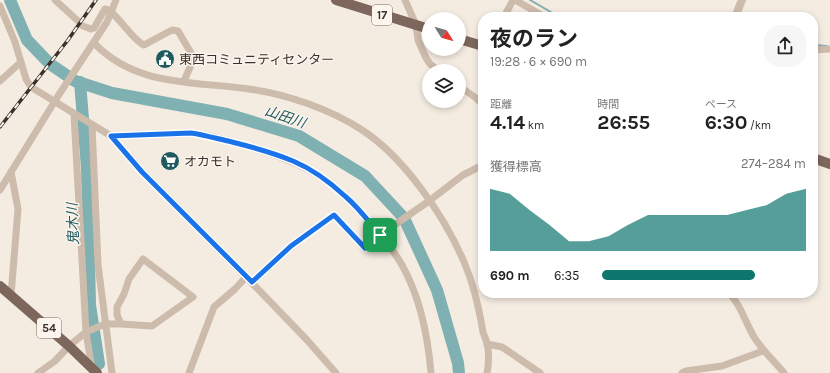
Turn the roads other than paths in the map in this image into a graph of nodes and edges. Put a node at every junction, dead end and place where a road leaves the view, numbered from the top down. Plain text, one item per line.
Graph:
1 (55, 0) edge
2 (116, 0) edge
3 (336, 0) edge
4 (405, 0) edge
5 (514, 0) edge
6 (742, 0) edge
7 (0, 6) edge
8 (112, 11) junction
9 (507, 12) edge
10 (536, 12) edge
11 (737, 12) edge
12 (416, 25) junction
13 (422, 27) edge
14 (466, 41) edge
15 (478, 45) edge
16 (92, 46) junction
17 (830, 49) edge
18 (818, 50) edge
19 (21, 62) junction
20 (430, 64) edge
21 (0, 81) edge
22 (184, 82) junction
23 (466, 91) edge
24 (56, 99) junction
25 (478, 100) edge
26 (74, 114) junction
27 (92, 125) junction
28 (111, 136) junction
29 (818, 160) edge
30 (830, 164) edge
31 (478, 168) edge
32 (11, 172) junction
33 (0, 190) edge
34 (429, 201) junction
35 (380, 235) junction
36 (246, 277) junction
37 (252, 282) junction
38 (0, 286) edge
39 (11, 295) junction
40 (732, 298) edge
41 (105, 324) junction
42 (120, 324) junction
43 (86, 332) junction
44 (487, 344) junction
45 (69, 346) junction
46 (763, 351) junction
47 (93, 371) edge
48 (38, 373) edge
49 (112, 373) edge
50 (189, 373) edge
51 (336, 373) edge
52 (431, 373) edge
53 (487, 373) edge
54 (540, 373) edge
55 (682, 373) edge
56 (784, 373) edge

1 - 8 street
2 - 8 street
3 - 12 main road, 17
4 - 12 street
5 - 9 street
5 - 10 street
6 - 11 street
7 - 19 street
8 - 16 street
8 - 22 street
12 - 13 main road, 17
12 - 20 street
14 - 15 main road
16 - 22 street
16 - 24 street
17 - 18 street
19 - 21 street
19 - 24 street
22 - 34 street
23 - 25 street
24 - 26 street
24 - 32 street
26 - 27 street
26 - 43 street
27 - 28 street
27 - 41 street
28 - 35 street
28 - 36 street
29 - 30 main road
31 - 34 street
32 - 33 street
32 - 39 street
34 - 35 street
34 - 44 street
35 - 37 street
35 - 52 street
36 - 37 street
36 - 50 street
37 - 51 street
38 - 39 main road, 54
39 - 45 main road, 54
40 - 46 street
41 - 42 street
41 - 43 street
41 - 49 street
42 - 42 street
43 - 45 street
43 - 47 street
44 - 53 street
44 - 54 street
45 - 47 main road, 54
45 - 48 street
46 - 55 street
46 - 56 street

